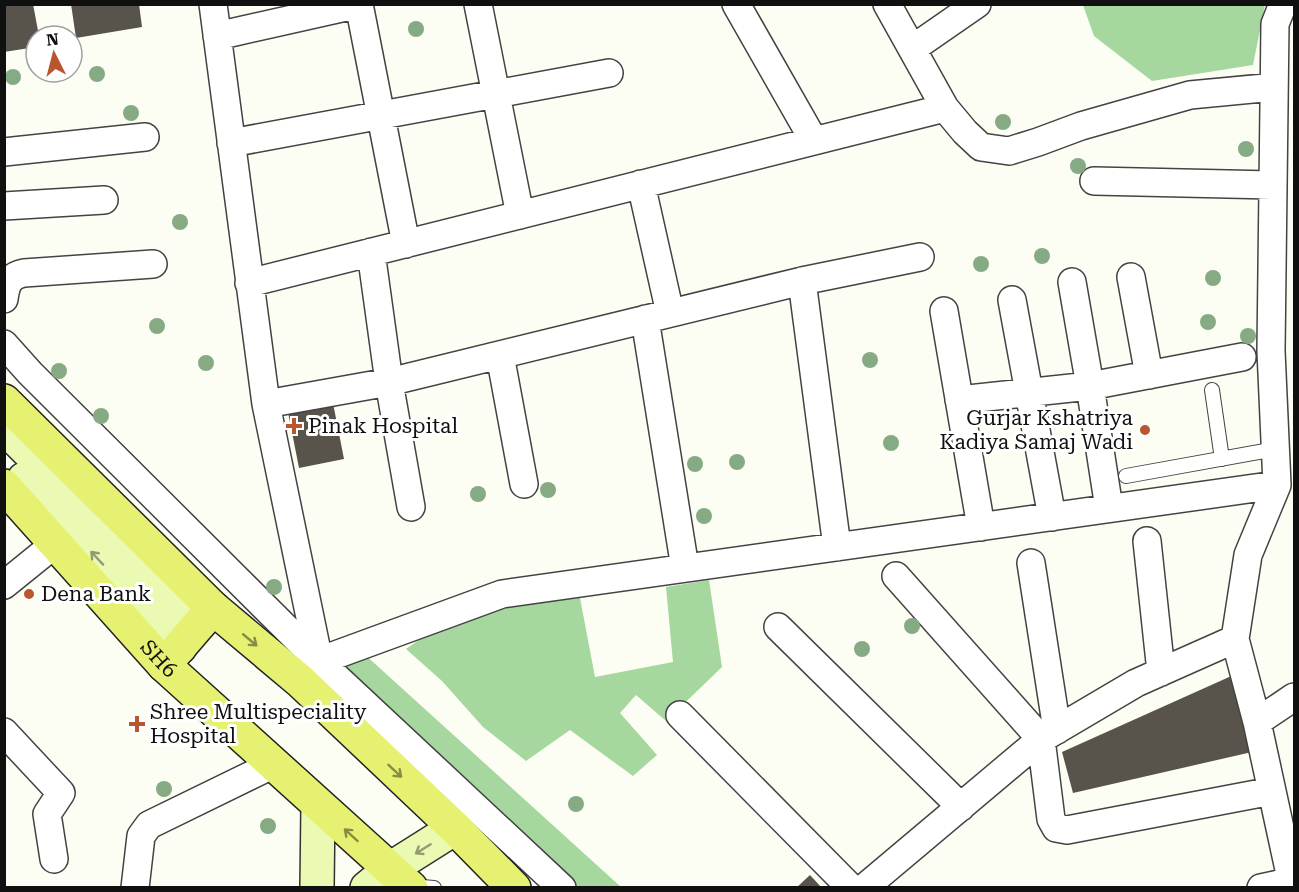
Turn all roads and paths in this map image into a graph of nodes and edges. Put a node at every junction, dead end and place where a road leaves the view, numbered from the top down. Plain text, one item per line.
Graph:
1 (213, 4) edge
2 (478, 4) edge
3 (736, 4) edge
4 (887, 4) edge
5 (976, 4) edge
6 (1283, 4) edge
7 (217, 36) junction
8 (912, 48) junction
9 (609, 74) dead end
10 (1274, 87) junction
11 (496, 94) junction
12 (945, 108) junction
13 (380, 116) junction
14 (145, 137) dead end
15 (814, 141) junction
16 (231, 143) junction
17 (4, 152) edge
18 (1094, 182) dead end
19 (641, 184) junction
20 (1273, 185) junction
21 (104, 200) dead end
22 (4, 206) edge
23 (520, 215) junction
24 (406, 244) junction
25 (371, 252) junction
26 (920, 257) dead end
27 (153, 264) dead end
28 (1131, 277) dead end
29 (802, 281) junction
30 (1072, 282) dead end
31 (249, 283) junction
32 (4, 299) edge
33 (1012, 300) dead end
34 (944, 311) dead end
35 (658, 316) junction
36 (4, 344) edge
37 (500, 355) junction
38 (1242, 357) dead end
39 (1149, 375) junction
40 (389, 382) junction
41 (1090, 386) junction
42 (1212, 390) dead end
43 (1029, 394) junction
44 (4, 400) edge
45 (959, 400) junction
46 (266, 404) junction
47 (4, 427) edge
48 (1275, 449) junction
49 (4, 458) edge
50 (1222, 459) junction
51 (1126, 476) dead end
52 (524, 484) dead end
53 (1277, 485) junction
54 (4, 486) edge
55 (411, 507) dead end
56 (1109, 508) junction
57 (1052, 517) junction
58 (981, 527) junction
59 (1147, 541) dead end
60 (56, 543) junction
61 (837, 547) junction
62 (1031, 563) dead end
63 (685, 568) junction
64 (896, 576) dead end
65 (4, 585) edge
66 (778, 627) dead end
67 (189, 636) junction
68 (1235, 639) junction
69 (309, 671) junction
70 (1161, 672) junction
71 (1294, 697) edge
72 (680, 715) dead end
73 (1257, 722) junction
74 (4, 732) edge
75 (1049, 734) junction
76 (273, 764) junction
77 (1272, 791) junction
78 (318, 805) junction
79 (961, 807) junction
80 (467, 834) junction
81 (54, 859) dead end
82 (402, 884) edge
83 (1292, 884) edge
84 (135, 888) edge
85 (316, 888) edge
86 (514, 888) edge
87 (562, 888) edge
88 (851, 888) edge
89 (864, 888) edge
90 (1261, 888) edge

1 - 7 street
2 - 11 street
3 - 15 street
4 - 8 street
5 - 8 street
6 - 10 street
7 - 13 street
7 - 16 street
8 - 12 street
9 - 11 street
10 - 12 street
10 - 20 street
11 - 13 street
11 - 23 street
12 - 15 street
13 - 16 street
13 - 24 street
14 - 17 street
15 - 19 street
16 - 31 street
18 - 20 street
19 - 23 street
19 - 35 street
20 - 48 street
21 - 22 street
23 - 24 street
24 - 25 street
25 - 31 street
25 - 40 street
26 - 29 street
27 - 32 street
28 - 39 street
29 - 35 street
29 - 61 street
30 - 41 street
31 - 46 street
33 - 43 street
34 - 45 street
35 - 37 street
35 - 63 street
36 - 69 street
37 - 40 street
37 - 52 street
38 - 39 street
39 - 41 street
40 - 46 street
40 - 55 street
41 - 43 street
41 - 56 street
42 - 50 lane
43 - 45 street
43 - 57 street
44 - 67 main road
45 - 58 street
46 - 69 street
47 - 67 main road
48 - 50 lane
48 - 53 street
67 -> 49 main road
50 - 51 lane
53 - 56 street
53 - 68 street
54 - 60 main road, SH6
56 - 57 street
57 - 58 street
58 - 61 street
59 - 70 street
60 - 65 street
60 - 67 main road, SH6
61 - 63 street
62 - 75 street
63 - 69 street
64 - 75 street
66 - 79 street
67 -> 69 main road
67 - 76 main road, SH6
68 - 70 street
68 - 73 street
69 - 80 main road
70 - 75 street
71 - 73 street
72 - 88 street
73 - 77 street
74 - 81 street
75 - 77 street
75 - 79 street
76 - 78 main road, SH6
76 - 84 street
77 - 83 street
82 -> 78 main road, SH6
78 - 85 main road
79 - 89 street
80 -> 82 main road
80 - 86 main road
80 - 87 street
83 - 90 street

